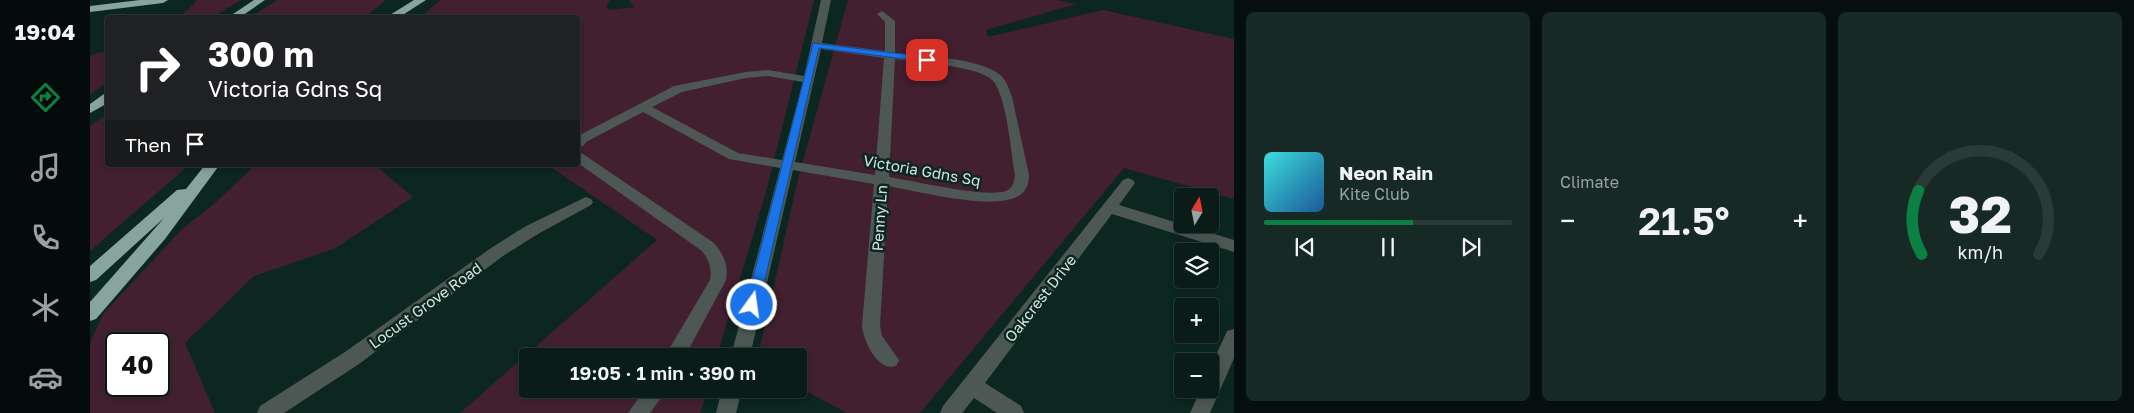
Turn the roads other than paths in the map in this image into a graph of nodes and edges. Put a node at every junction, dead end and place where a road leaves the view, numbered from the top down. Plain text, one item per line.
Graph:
1 (163, 0) edge
2 (260, 0) edge
3 (402, 0) edge
4 (421, 0) edge
5 (826, 0) edge
6 (90, 10) edge
7 (882, 14) dead end
8 (237, 15) edge
9 (384, 15) edge
10 (395, 15) edge
11 (816, 45) junction
12 (890, 55) junction
13 (809, 80) junction
14 (105, 100) edge
15 (643, 106) junction
16 (90, 109) edge
17 (580, 140) edge
18 (580, 158) edge
19 (787, 164) junction
20 (211, 167) edge
21 (211, 167) edge
22 (882, 180) junction
23 (1128, 183) dead end
24 (586, 202) dead end
25 (1110, 208) junction
26 (1234, 246) edge
27 (90, 276) edge
28 (90, 314) edge
29 (1234, 336) edge
30 (680, 348) edge
31 (742, 348) edge
32 (889, 360) dead end
33 (972, 386) junction
34 (650, 398) edge
35 (730, 398) edge
36 (267, 413) edge
37 (638, 413) edge
38 (726, 413) edge
39 (950, 413) edge
40 (1014, 413) edge
41 (1200, 413) edge

1 - 6 highway
2 - 8 highway
3 - 9 highway
4 - 10 highway
5 - 11 street
7 - 12 street, Penny Ln
11 - 12 street, Victoria Gdns Sq
11 - 13 street
12 - 22 street, Penny Ln
12 - 22 street, Victoria Gdns Sq
13 - 15 street
13 - 19 street
14 - 16 highway
15 - 17 street
15 - 19 street, Victoria Gdns Sq
18 - 30 street
19 - 22 street, Victoria Gdns Sq
19 - 31 street
20 - 27 highway
21 - 28 highway
22 - 32 street, Penny Ln
23 - 25 street, Oakcrest Drive
24 - 36 street, Locust Grove Road
25 - 26 street
25 - 33 street, Oakcrest Drive
29 - 41 street
33 - 39 street, Oakcrest Drive
33 - 40 street
34 - 37 street
35 - 38 street

